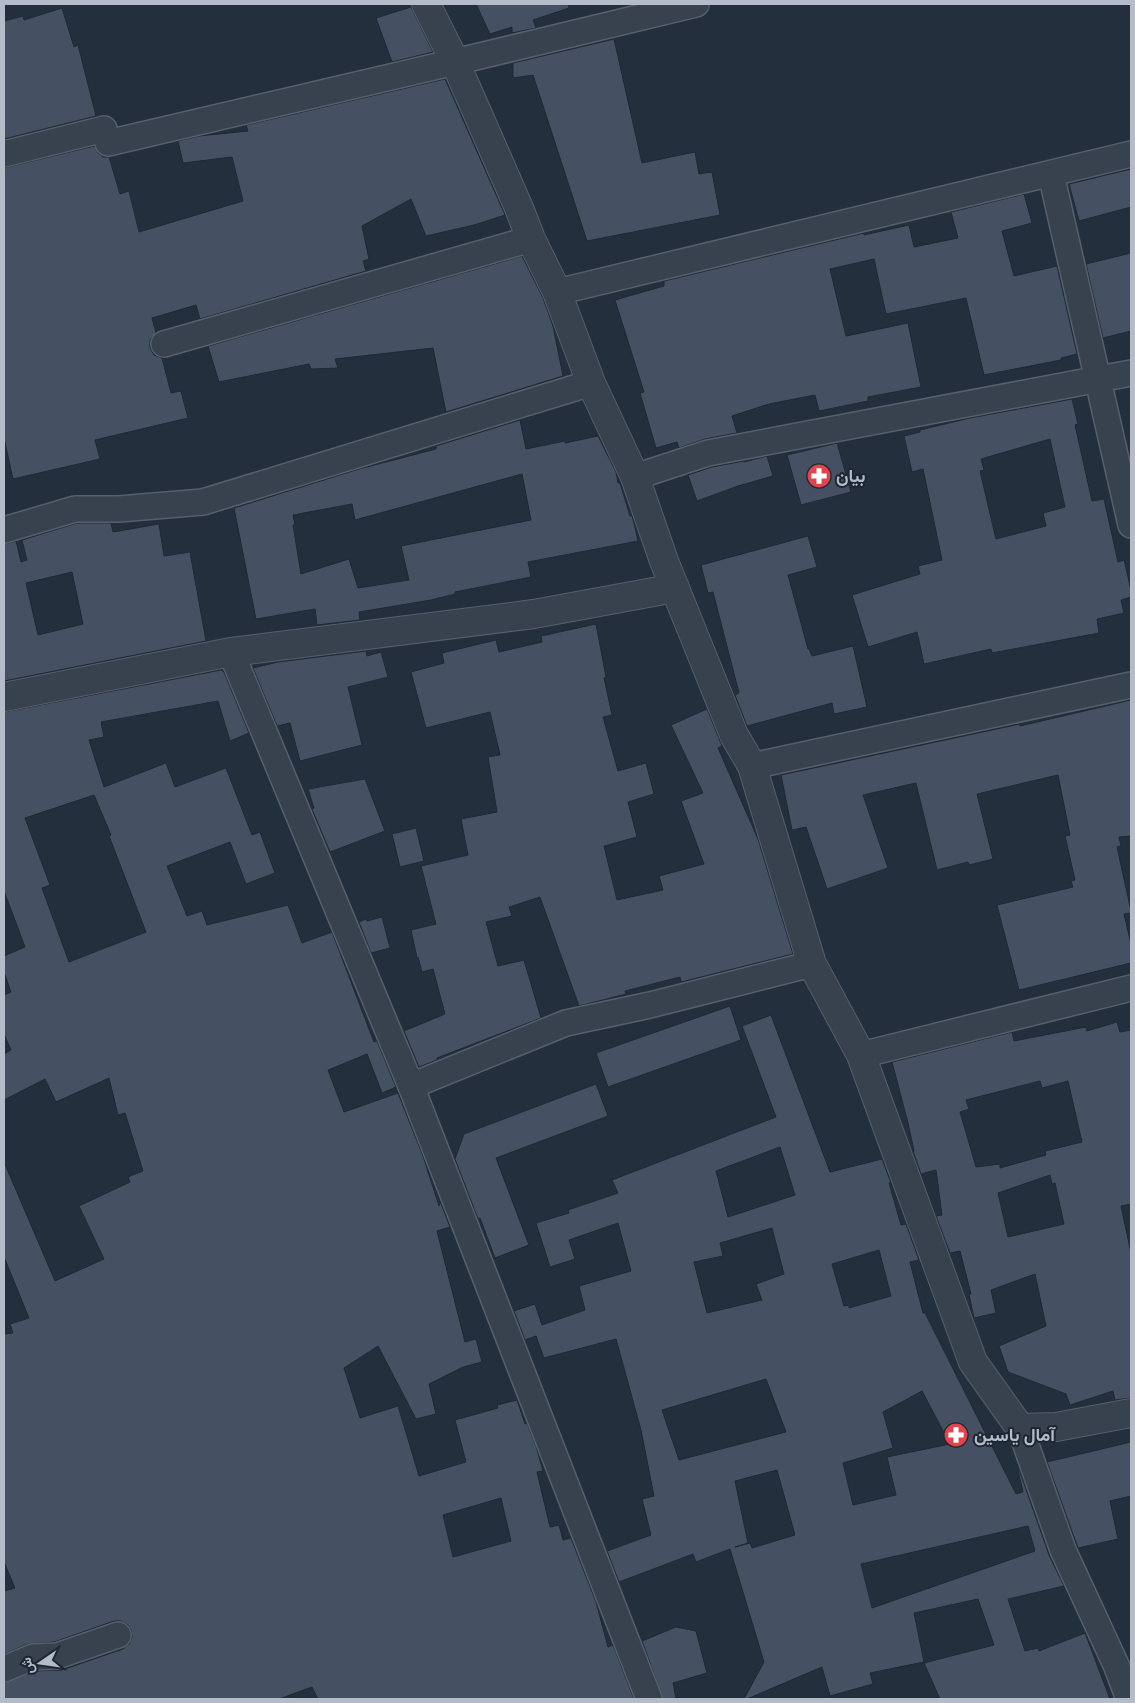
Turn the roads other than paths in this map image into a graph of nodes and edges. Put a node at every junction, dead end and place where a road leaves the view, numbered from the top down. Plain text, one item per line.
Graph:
1 (426, 4) edge
2 (696, 4) edge
3 (455, 62) junction
4 (4, 154) edge
5 (1131, 154) edge
6 (1050, 174) junction
7 (531, 238) junction
8 (557, 292) junction
9 (164, 344) dead end
10 (1131, 373) edge
11 (1099, 380) junction
12 (591, 383) junction
13 (635, 478) junction
14 (1131, 525) edge
15 (4, 530) edge
16 (675, 588) junction
17 (231, 652) junction
18 (1131, 685) edge
19 (4, 698) edge
20 (752, 766) junction
21 (812, 964) junction
22 (1131, 988) edge
23 (861, 1055) junction
24 (411, 1086) junction
25 (1131, 1413) edge
26 (1020, 1428) junction
27 (118, 1634) dead end
28 (1124, 1666) edge
29 (4, 1669) edge
30 (649, 1699) edge
31 (1129, 1699) edge

1 - 3 street
2 - 3 street
3 - 4 street
3 - 7 street
5 - 6 street
6 - 8 street
6 - 11 street
7 - 8 street
7 - 9 street
8 - 12 street
10 - 11 street
11 - 13 street
11 - 14 street
12 - 13 street
12 - 15 street
13 - 16 street
16 - 17 street
16 - 20 street
17 - 19 street
17 - 24 street
18 - 20 street
20 - 21 street
21 - 23 street
21 - 24 street
22 - 23 street
23 - 26 street
24 - 30 street
25 - 26 street
26 - 28 street
27 - 29 street
28 - 31 street

